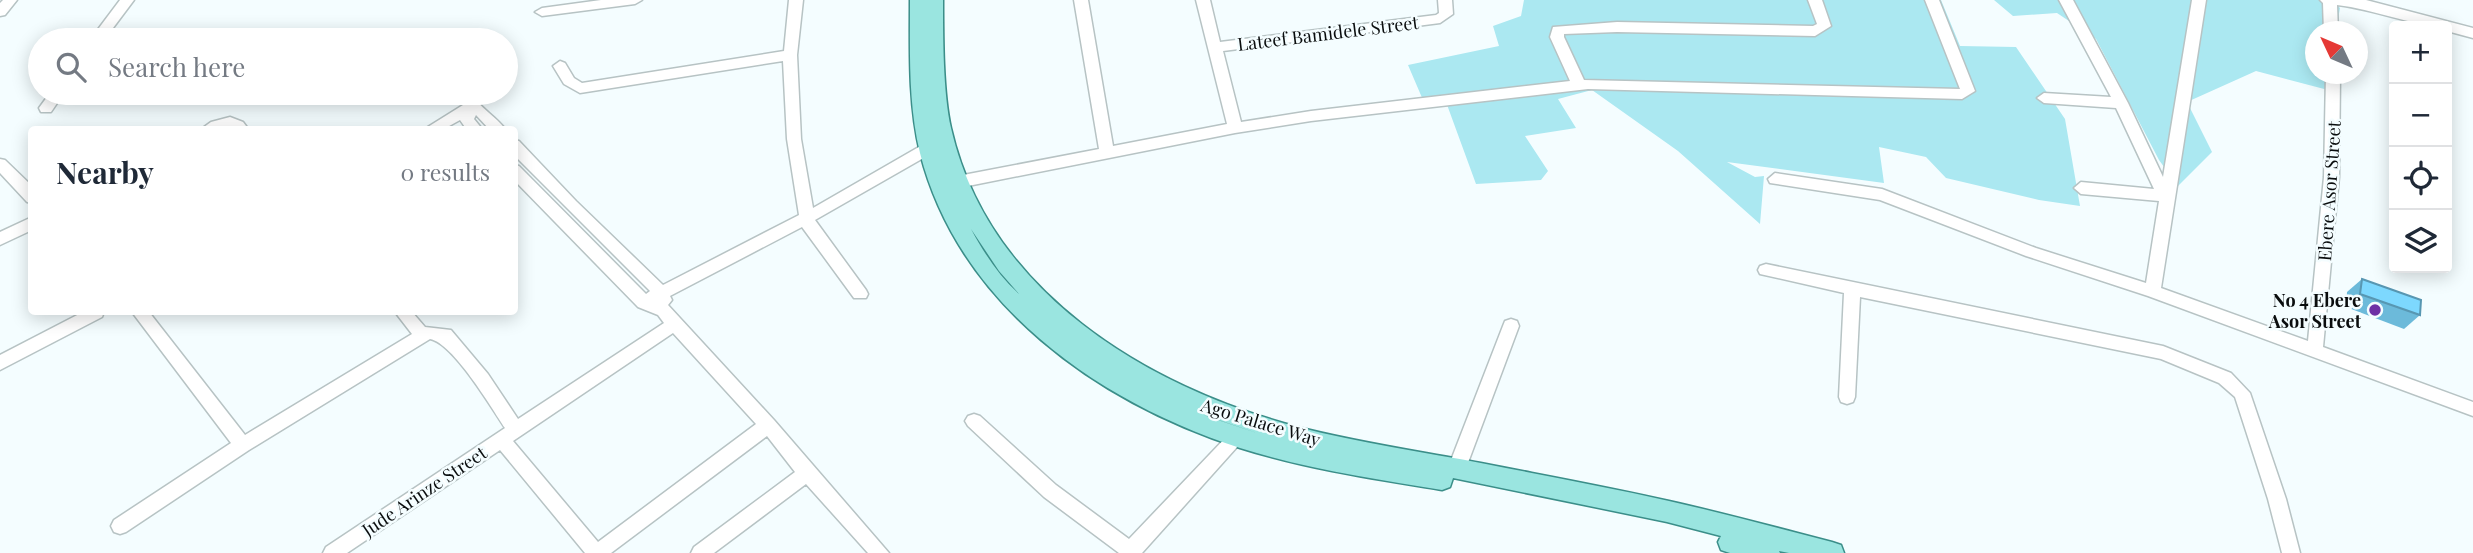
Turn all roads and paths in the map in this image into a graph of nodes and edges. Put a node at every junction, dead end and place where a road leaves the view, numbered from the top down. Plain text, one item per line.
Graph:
1 (10, 0) edge
2 (127, 0) edge
3 (635, 0) edge
4 (796, 0) edge
5 (919, 0) edge
6 (934, 0) edge
7 (1080, 0) edge
8 (1203, 0) edge
9 (1445, 0) edge
10 (1815, 0) edge
11 (1932, 0) edge
12 (2066, 0) edge
13 (2199, 0) edge
14 (2329, 1) edge
15 (2360, 2) edge
16 (0, 12) edge
17 (542, 12) dead end
18 (2330, 21) edge
19 (106, 28) edge
20 (2473, 33) edge
21 (1217, 47) junction
22 (790, 55) junction
23 (560, 66) dead end
24 (2334, 84) edge
25 (1579, 85) junction
26 (2044, 97) dead end
27 (2122, 103) junction
28 (48, 105) edge
29 (471, 107) junction
30 (46, 108) dead end
31 (216, 126) edge
32 (239, 126) edge
33 (437, 126) edge
34 (472, 126) edge
35 (495, 126) edge
36 (1235, 128) junction
37 (518, 149) edge
38 (929, 152) junction
39 (1107, 154) junction
40 (0, 164) edge
41 (518, 174) edge
42 (1775, 179) dead end
43 (958, 182) junction
44 (2081, 188) dead end
45 (28, 193) edge
46 (2165, 199) junction
47 (808, 221) junction
48 (28, 225) edge
49 (0, 239) edge
50 (1766, 270) dead end
51 (1852, 289) junction
52 (2153, 291) junction
53 (860, 294) dead end
54 (660, 306) junction
55 (90, 315) edge
56 (142, 315) edge
57 (406, 315) edge
58 (1511, 326) dead end
59 (423, 335) junction
60 (2315, 349) junction
61 (0, 363) edge
62 (1847, 397) dead end
63 (2473, 409) edge
64 (974, 421) dead end
65 (768, 425) junction
66 (508, 434) junction
67 (1237, 438) junction
68 (243, 445) junction
69 (1457, 468) junction
70 (807, 474) junction
71 (120, 526) dead end
72 (1131, 552) edge
73 (332, 553) edge
74 (597, 553) edge
75 (700, 553) edge
76 (880, 553) edge
77 (1768, 553) edge
78 (1832, 553) edge
79 (2291, 553) edge

1 - 16 street
2 - 19 street
3 - 17 street
4 - 22 street
5 - 38 main road, Ago Palace Way
6 - 43 main road, Ago Palace Way
7 - 39 street
8 - 21 street
9 - 21 street, Lateef Bamidele Street
10 - 25 street
11 - 25 street
12 - 27 street
13 - 46 street
14 - 15 street
14 - 18 street
15 - 20 street
21 - 36 street
22 - 23 street
22 - 47 street
24 - 60 street, Ebere Asor Street
25 - 36 street
26 - 27 street
27 - 46 street
28 - 30 street
29 - 33 street
29 - 34 street
29 - 35 street
31 - 32 street
36 - 39 street
37 - 54 street
38 - 47 street, Jude Arinze Street
38 - 67 main road, Ago Palace Way
39 - 43 street
40 - 45 street
41 - 54 street
42 - 52 street
43 - 69 main road, Ago Palace Way
44 - 46 street
46 - 52 street
47 - 53 street
47 - 54 street, Jude Arinze Street
48 - 49 street
50 - 51 street
51 - 62 street
51 - 79 street
52 - 60 street
54 - 65 street
54 - 66 street, Jude Arinze Street
55 - 61 street
56 - 68 street
57 - 59 street
58 - 69 street
59 - 66 street
59 - 68 street
60 - 63 street
64 - 72 street
65 - 70 street
65 - 74 street
66 - 73 street, Jude Arinze Street
66 - 74 street
67 - 72 street
67 - 77 main road, Ago Palace Way
68 - 71 street
69 - 78 main road, Ago Palace Way
70 - 75 street
70 - 76 street

